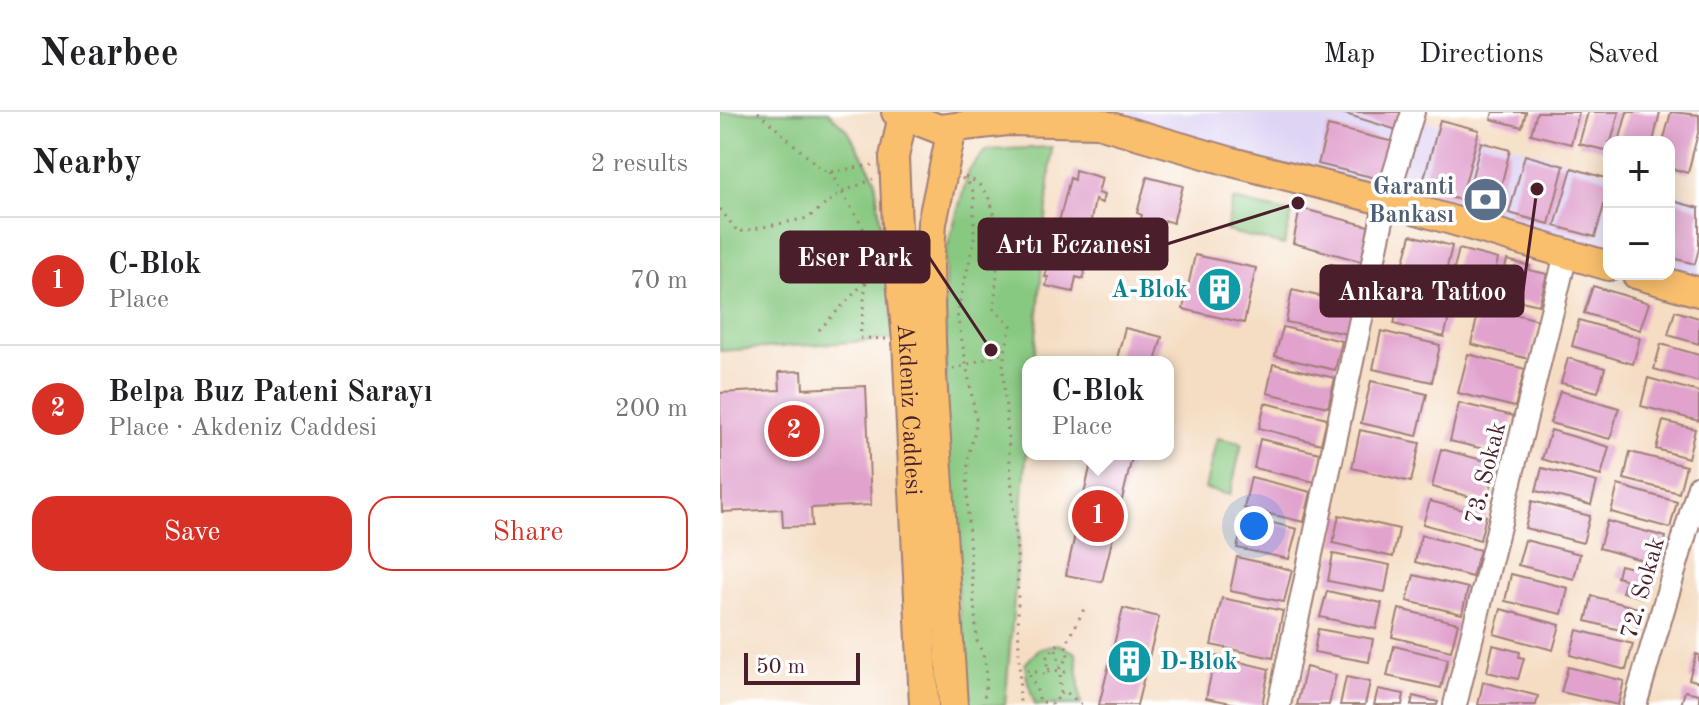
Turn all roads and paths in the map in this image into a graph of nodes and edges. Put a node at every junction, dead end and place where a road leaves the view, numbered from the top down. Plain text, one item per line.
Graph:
1 (758, 112) edge
2 (1413, 112) edge
3 (900, 114) edge
4 (1087, 117) edge
5 (959, 123) edge
6 (877, 165) dead end
7 (830, 172) junction
8 (879, 176) dead end
9 (840, 193) junction
10 (1386, 201) junction
11 (720, 209) edge
12 (1566, 254) junction
13 (1603, 264) edge
14 (1657, 280) edge
15 (866, 281) junction
16 (1699, 292) edge
17 (819, 330) dead end
18 (907, 340) junction
19 (1003, 353) junction
20 (967, 364) junction
21 (932, 376) junction
22 (1699, 486) edge
23 (1084, 609) dead end
24 (1048, 669) junction
25 (1060, 670) junction
26 (1070, 673) dead end
27 (1060, 693) junction
28 (924, 705) edge
29 (953, 705) edge
30 (983, 705) edge
31 (1020, 705) edge
32 (1082, 705) edge
33 (1279, 705) edge
34 (1455, 705) edge
35 (1635, 705) edge

1 - 7 path
2 - 10 street
3 - 5 main road
3 - 18 main road, Akdeniz Caddesi
4 - 5 main road
4 - 10 main road
5 - 21 main road, Akdeniz Caddesi
6 - 7 path
7 - 9 path
8 - 9 path
9 - 11 path
9 - 15 path
10 - 12 main road
10 - 33 street
12 - 13 main road
12 - 34 street, 73. Sokak
14 - 16 main road
15 - 17 path
15 - 18 path
18 - 28 main road, Akdeniz Caddesi
19 - 20 path
19 - 20 path
19 - 31 path
20 - 21 path
20 - 30 path
21 - 29 main road, Akdeniz Caddesi
22 - 35 street, 72. Sokak
23 - 25 path
24 - 25 path
24 - 25 path
24 - 27 path
25 - 26 path
25 - 27 path
27 - 32 path

